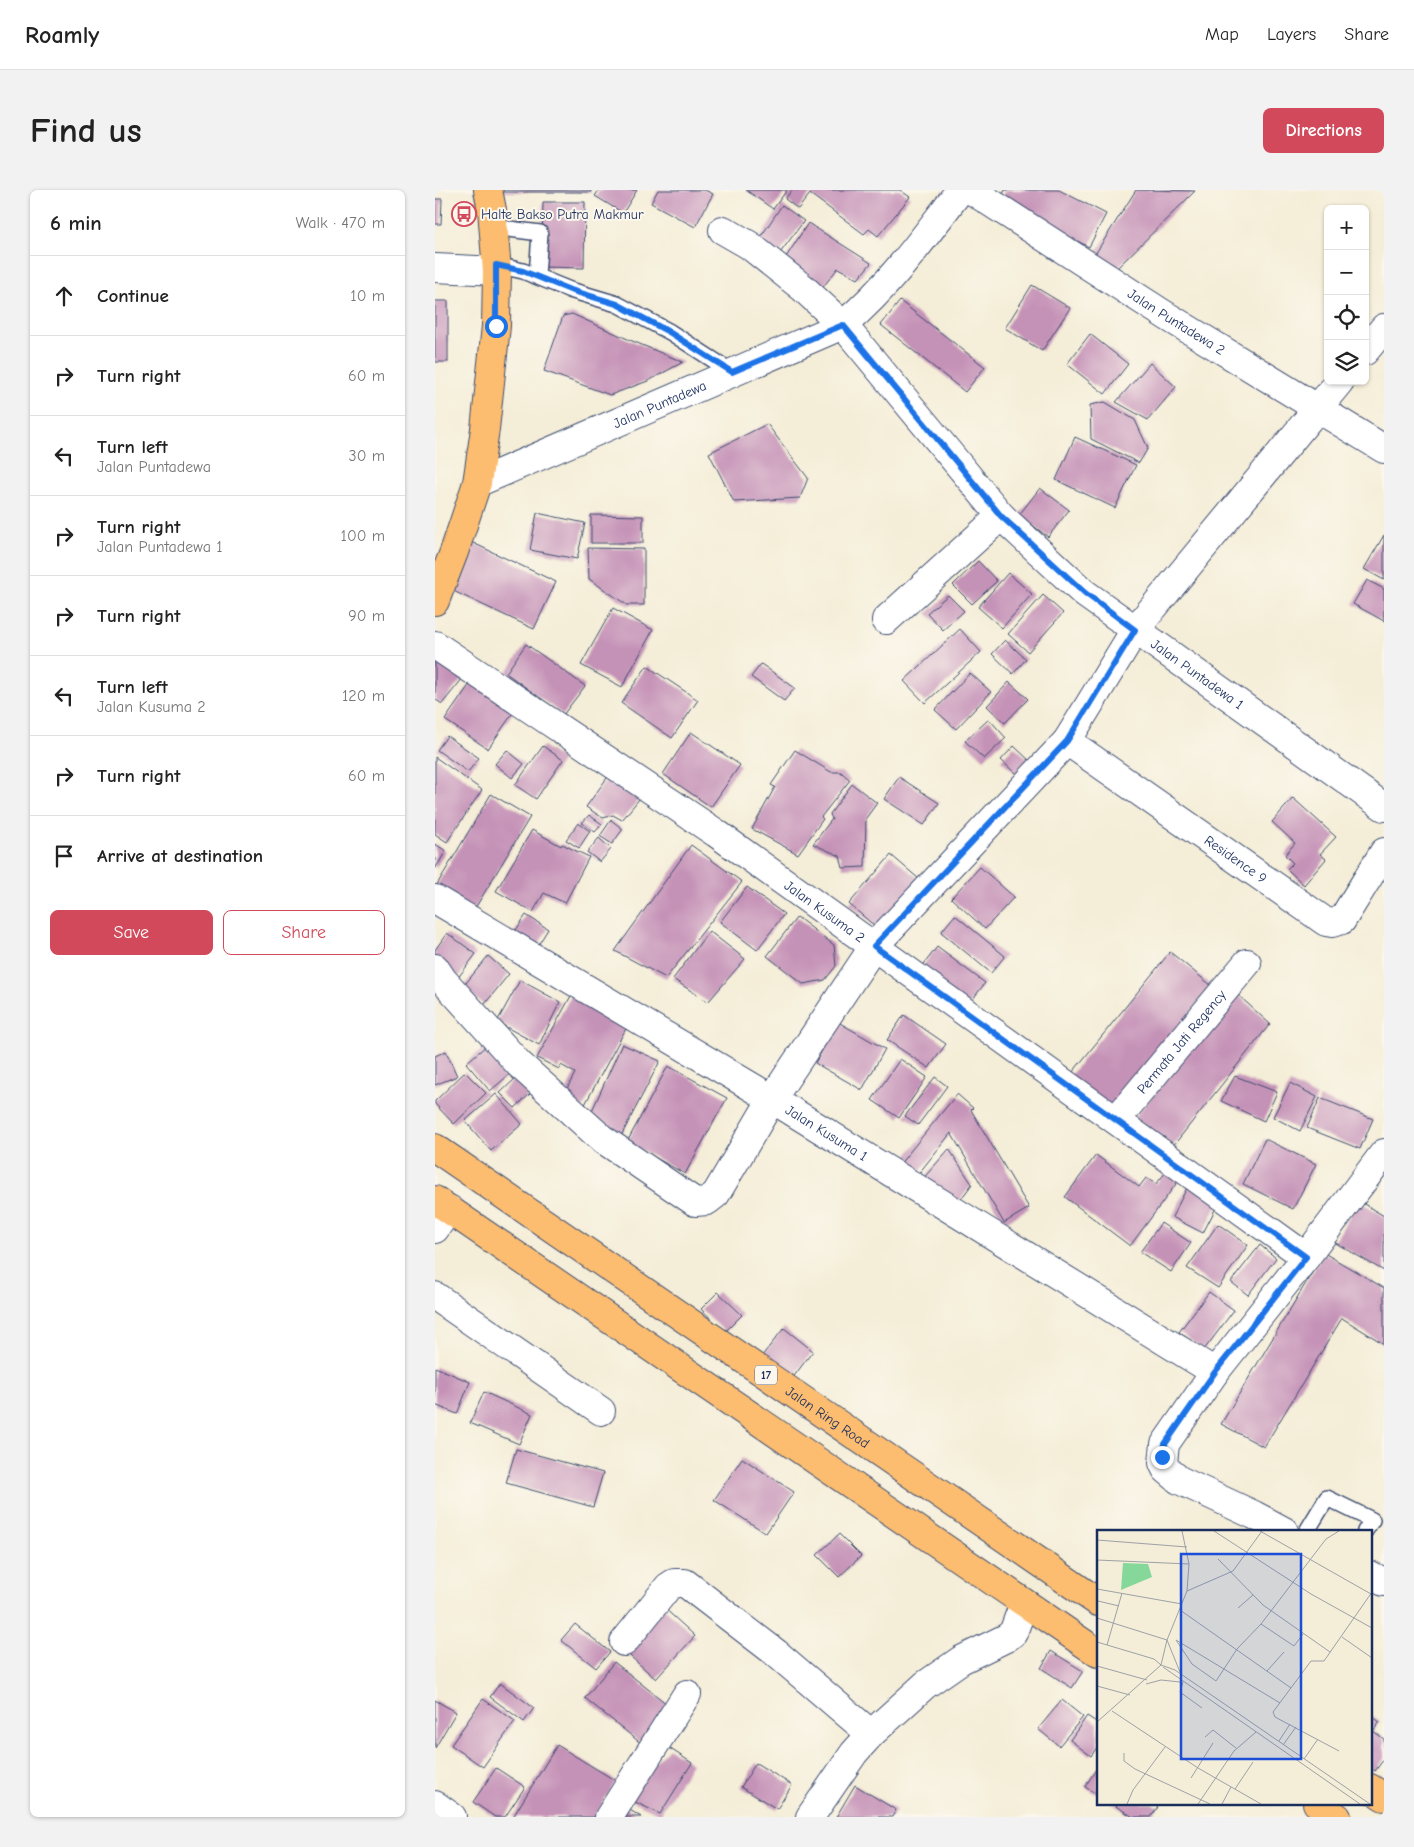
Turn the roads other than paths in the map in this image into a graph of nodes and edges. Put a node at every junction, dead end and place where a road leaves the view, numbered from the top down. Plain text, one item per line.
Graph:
1 (488, 190) edge
2 (960, 190) edge
3 (971, 190) edge
4 (493, 227) junction
5 (723, 230) dead end
6 (435, 268) edge
7 (497, 268) junction
8 (537, 276) junction
9 (843, 325) junction
10 (1384, 328) edge
11 (1369, 345) edge
12 (732, 372) junction
13 (1337, 385) edge
14 (1317, 409) junction
15 (1384, 449) edge
16 (477, 483) junction
17 (1001, 516) junction
18 (437, 592) edge
19 (886, 620) dead end
20 (1135, 630) junction
21 (435, 645) edge
22 (1067, 741) junction
23 (1384, 808) edge
24 (1384, 852) edge
25 (435, 899) edge
26 (874, 946) junction
27 (1247, 963) dead end
28 (435, 968) edge
29 (772, 1099) junction
30 (1116, 1120) junction
31 (435, 1148) edge
32 (1384, 1153) edge
33 (439, 1209) edge
34 (1306, 1257) junction
35 (435, 1296) edge
36 (1215, 1372) junction
37 (601, 1411) dead end
38 (1282, 1530) edge
39 (1308, 1530) edge
40 (1366, 1530) edge
41 (1371, 1576) edge
42 (1384, 1582) edge
43 (1097, 1601) edge
44 (1024, 1603) junction
45 (624, 1642) dead end
46 (1097, 1652) edge
47 (687, 1694) dead end
48 (871, 1734) junction
49 (1371, 1789) edge
50 (1384, 1797) edge
51 (1318, 1804) edge
52 (435, 1805) edge
53 (452, 1817) edge
54 (609, 1817) edge
55 (810, 1817) edge
56 (1337, 1817) edge

1 - 4 main road
2 - 9 street, Jalan Puntadewa
3 - 14 street, Jalan Puntadewa 2
4 - 7 main road
4 - 8 lane
5 - 9 street, Jalan Puntadewa 1
6 - 7 street
7 - 8 lane
7 - 16 main road
8 - 12 lane
9 - 12 street, Jalan Puntadewa
9 - 17 street, Jalan Puntadewa 1
10 - 11 street
12 - 16 street, Jalan Puntadewa
13 - 14 street
14 - 15 street, Jalan Puntadewa 2
14 - 20 street
16 - 18 main road
17 - 19 street
17 - 20 street, Jalan Puntadewa 1
20 - 22 street
20 - 23 street, Jalan Puntadewa 1
21 - 26 street, Jalan Kusuma 2
22 - 24 street, Residence 9
22 - 26 street
25 - 29 street, Jalan Kusuma 1
26 - 29 street
26 - 30 street, Jalan Kusuma 2
27 - 30 street, Permata Jati Regency
28 - 29 street
29 - 36 street, Jalan Kusuma 1
30 - 34 street, Jalan Kusuma 2
31 - 43 main road, Jalan Ring Road / 17
32 - 34 street
33 - 44 main road
34 - 36 street
35 - 37 street
36 - 38 street
39 - 40 lane
41 - 42 street
44 - 46 main road
44 - 48 street
45 - 48 street
47 - 54 street
48 - 55 street
49 - 50 main road
51 - 56 main road
52 - 53 street

